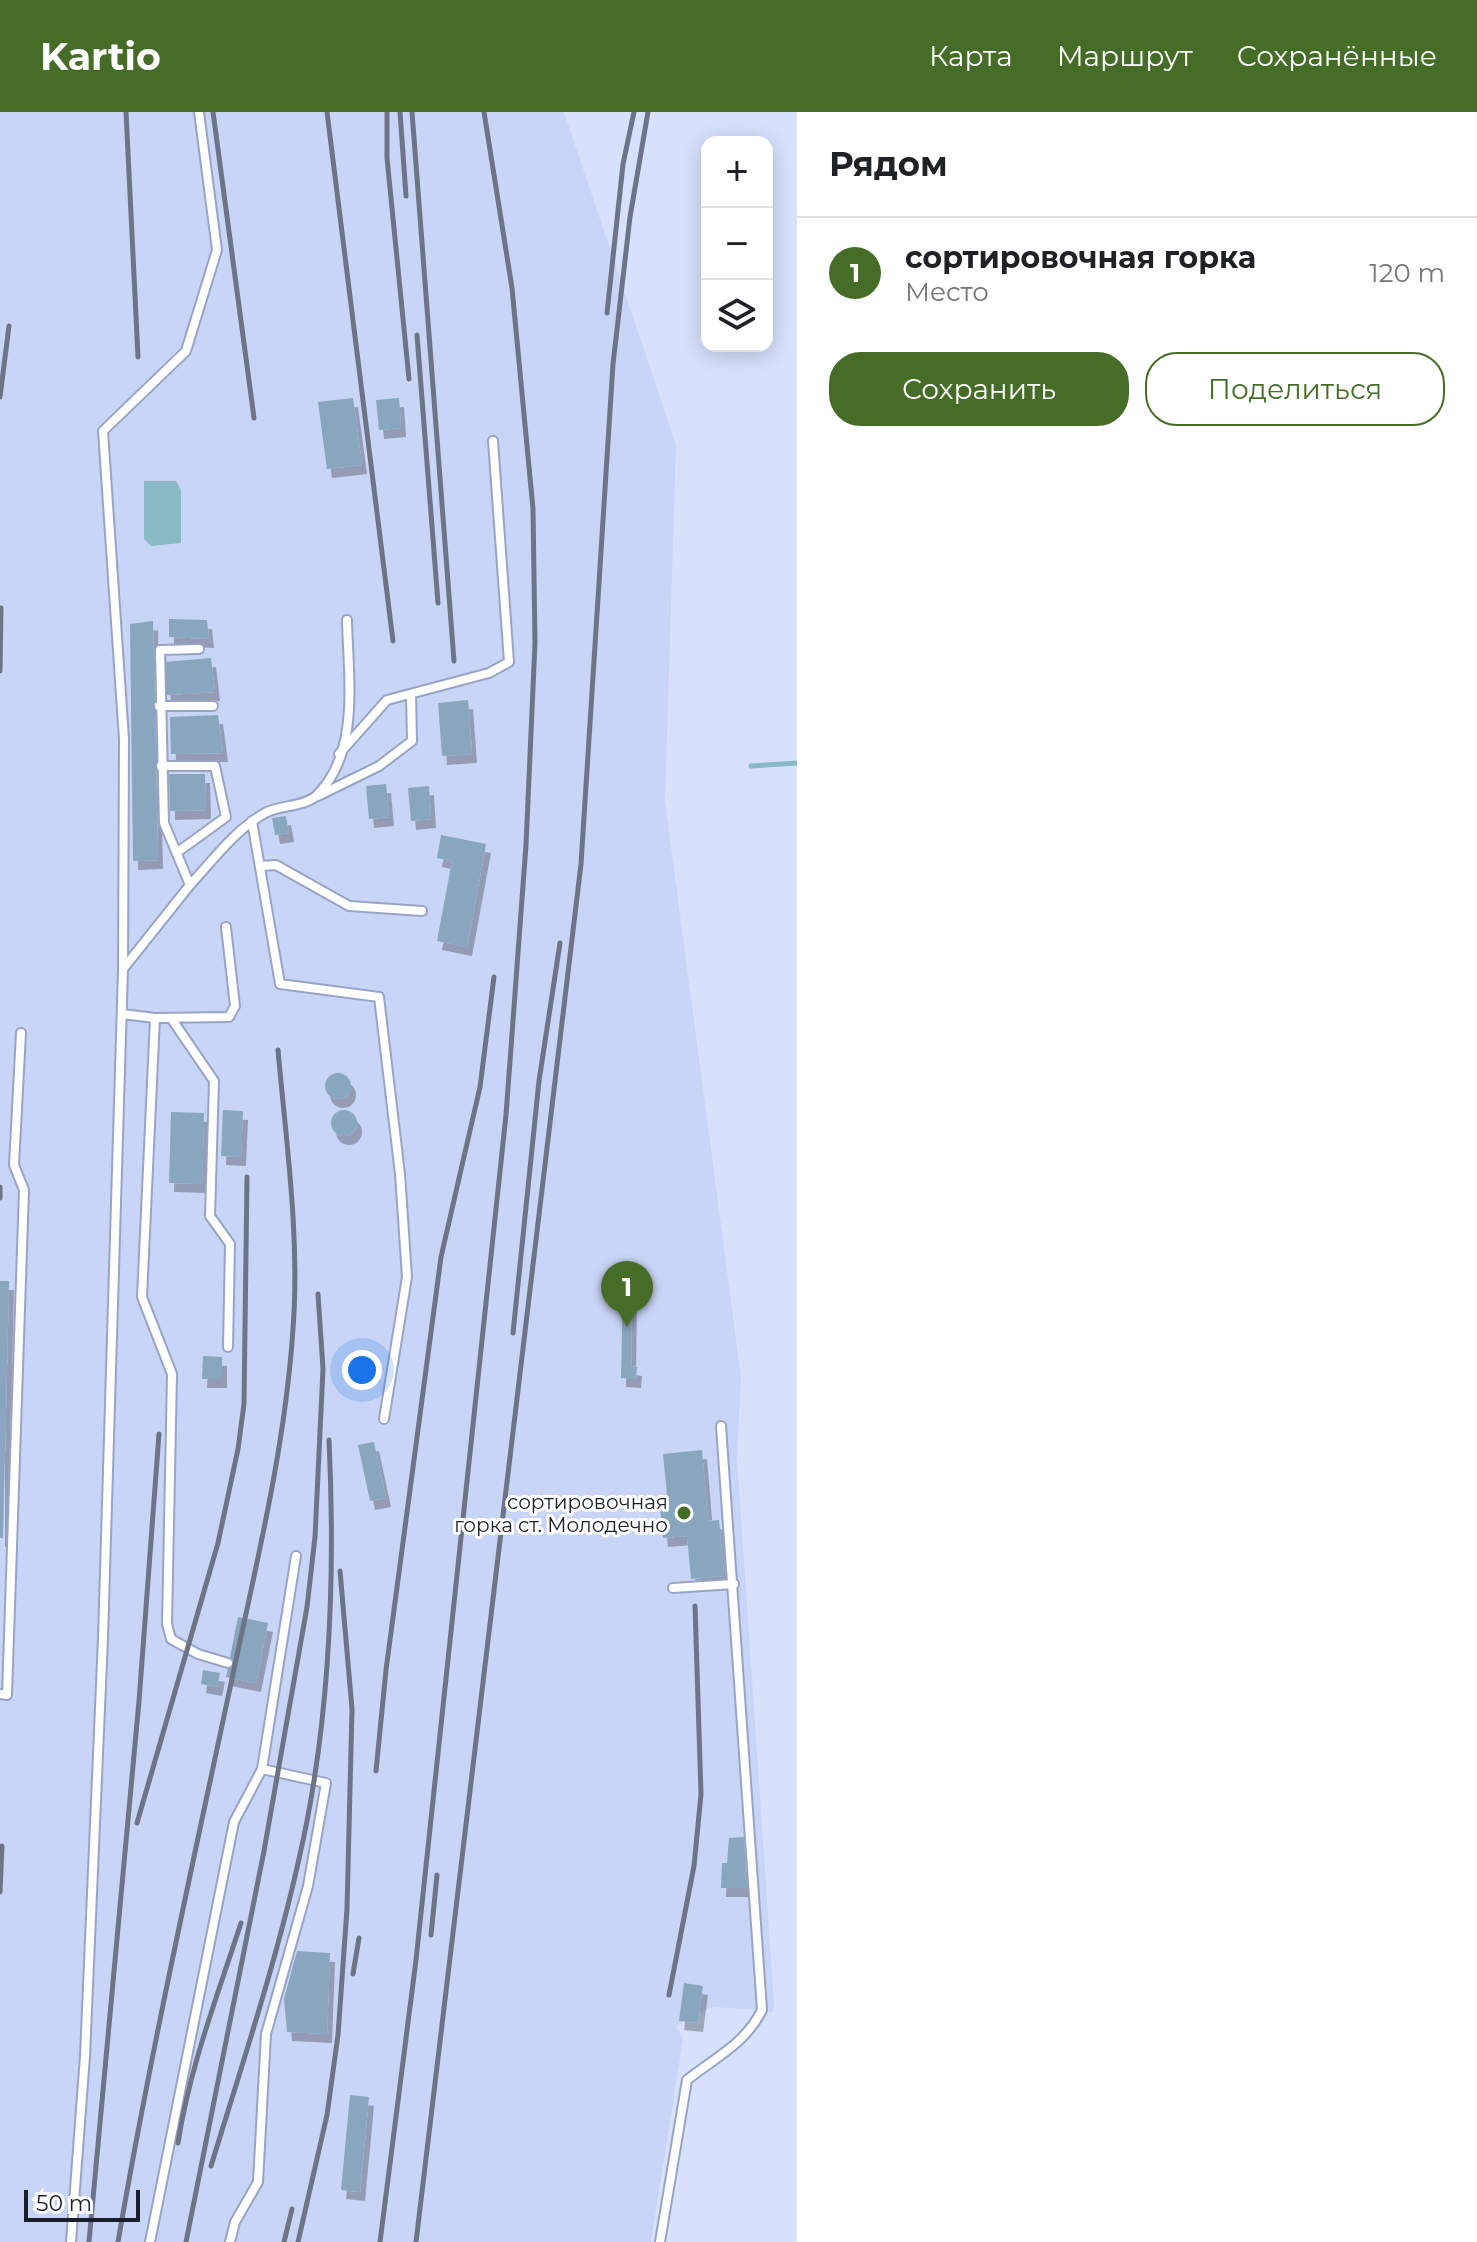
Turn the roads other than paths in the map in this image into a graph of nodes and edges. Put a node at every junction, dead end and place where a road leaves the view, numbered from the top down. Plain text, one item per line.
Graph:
1 (199, 112) edge
2 (493, 441) dead end
3 (347, 620) dead end
4 (199, 649) dead end
5 (411, 695) junction
6 (159, 706) junction
7 (213, 706) dead end
8 (339, 754) junction
9 (161, 766) junction
10 (315, 798) junction
11 (252, 821) junction
12 (179, 851) junction
13 (260, 866) junction
14 (190, 885) junction
15 (422, 911) dead end
16 (226, 927) dead end
17 (123, 969) junction
18 (122, 1014) junction
19 (155, 1018) junction
20 (171, 1018) junction
21 (21, 1033) dead end
22 (228, 1347) dead end
23 (384, 1419) dead end
24 (721, 1426) dead end
25 (296, 1556) dead end
26 (734, 1584) junction
27 (673, 1588) dead end
28 (228, 1663) dead end
29 (0, 1694) edge
30 (262, 1769) junction
31 (71, 2242) edge
32 (150, 2242) edge
33 (230, 2242) edge
34 (660, 2242) edge

1 - 17 lane
2 - 5 lane
3 - 8 lane
4 - 6 lane
5 - 8 lane
5 - 10 lane
6 - 7 lane
6 - 9 lane
8 - 10 lane
9 - 12 lane
9 - 12 lane
10 - 11 lane
11 - 13 lane
11 - 14 lane
12 - 14 lane
13 - 15 lane
13 - 23 lane
14 - 17 lane
16 - 20 lane
17 - 18 lane
18 - 19 lane
18 - 31 lane
19 - 20 lane
19 - 28 lane
20 - 22 lane
21 - 29 lane
24 - 26 lane
25 - 30 lane
26 - 27 lane
26 - 34 lane
30 - 32 lane
30 - 33 lane

